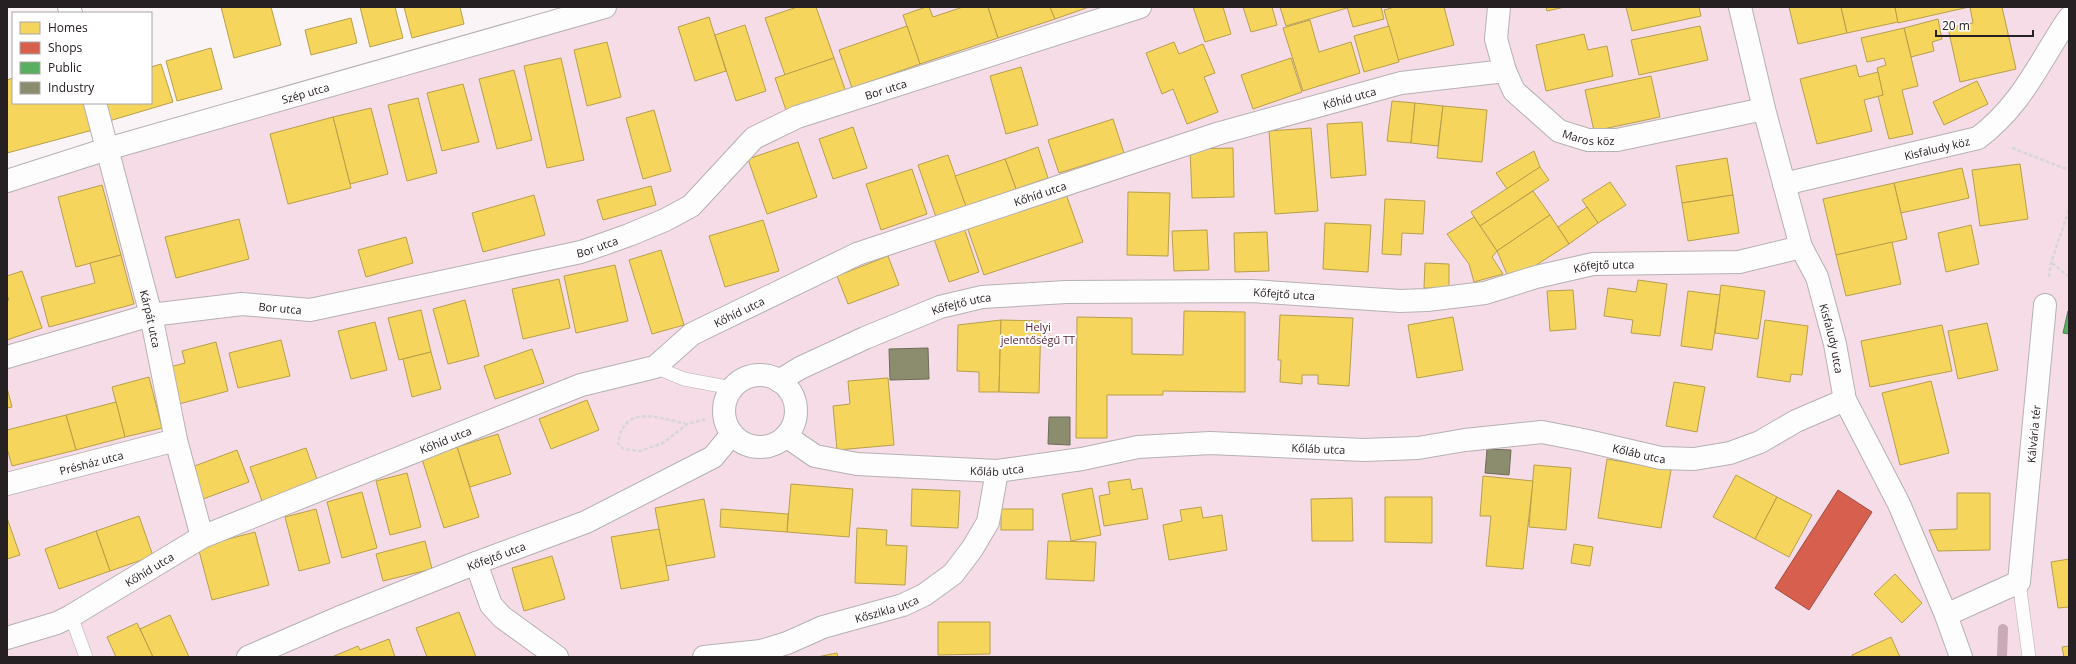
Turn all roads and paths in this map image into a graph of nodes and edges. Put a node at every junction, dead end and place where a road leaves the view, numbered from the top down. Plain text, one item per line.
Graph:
1 (605, 7) edge
2 (1140, 7) edge
3 (1740, 7) edge
4 (1497, 8) edge
5 (2065, 23) edge
6 (1505, 71) junction
7 (95, 104) edge
8 (1764, 109) junction
9 (1978, 138) junction
10 (108, 150) junction
11 (2069, 170) edge
12 (7, 181) edge
13 (1784, 184) junction
14 (2069, 209) edge
15 (1801, 247) junction
16 (2051, 263) junction
17 (2069, 277) edge
18 (2045, 305) joint
19 (151, 315) junction
20 (7, 357) edge
21 (655, 367) junction
22 (779, 381) junction
23 (732, 388) junction
24 (1845, 400) junction
25 (724, 414) junction
26 (687, 424) junction
27 (732, 434) junction
28 (786, 436) junction
29 (176, 440) junction
30 (997, 471) junction
31 (7, 484) edge
32 (202, 536) junction
33 (476, 563) junction
34 (2019, 582) junction
35 (70, 616) junction
36 (1946, 616) junction
37 (7, 638) edge
38 (86, 657) edge
39 (248, 657) edge
40 (557, 657) edge
41 (704, 657) edge
42 (1961, 657) edge
43 (2029, 657) edge

1 - 10 street, Szép utca
2 - 19 street, Bor utca
3 - 8 street, Kisfaludy utca
4 - 6 street, Maros köz
5 - 9 street, Kisfaludy köz
6 - 8 street, Maros köz
6 - 21 street, Kőhíd utca
7 - 10 street, Kárpát utca
8 - 13 street, Kisfaludy utca
9 - 11 path
9 - 13 street, Kisfaludy köz
10 - 12 street, Szép utca
10 - 19 street, Kárpát utca
13 - 15 street, Kisfaludy utca
14 - 16 path
15 - 22 street, Kőfejtő utca
15 - 24 street, Kisfaludy utca
16 - 17 path
16 - 18 path
18 - 34 street, Kálvária tér
19 - 20 street, Bor utca
19 - 29 street, Kárpát utca
21 - 23 lane
21 - 32 street, Kőhíd utca
22 - 23 street
22 - 28 street
23 - 25 street
24 - 30 street, Kőláb utca
24 - 36 street, Kisfaludy utca
25 - 26 path
25 - 27 street
26 - 26 path
27 - 28 street
27 - 33 street, Kőfejtő utca
28 - 30 street, Kőláb utca
29 - 31 street, Présház utca
29 - 32 street, Kárpát utca
30 - 41 street, Kőszikla utca
32 - 35 street, Kőhíd utca
33 - 39 street, Kőfejtő utca
33 - 40 street
34 - 36 street
34 - 43 lane
35 - 37 street, Kőhíd utca
35 - 38 lane
36 - 42 street, Kisfaludy utca

